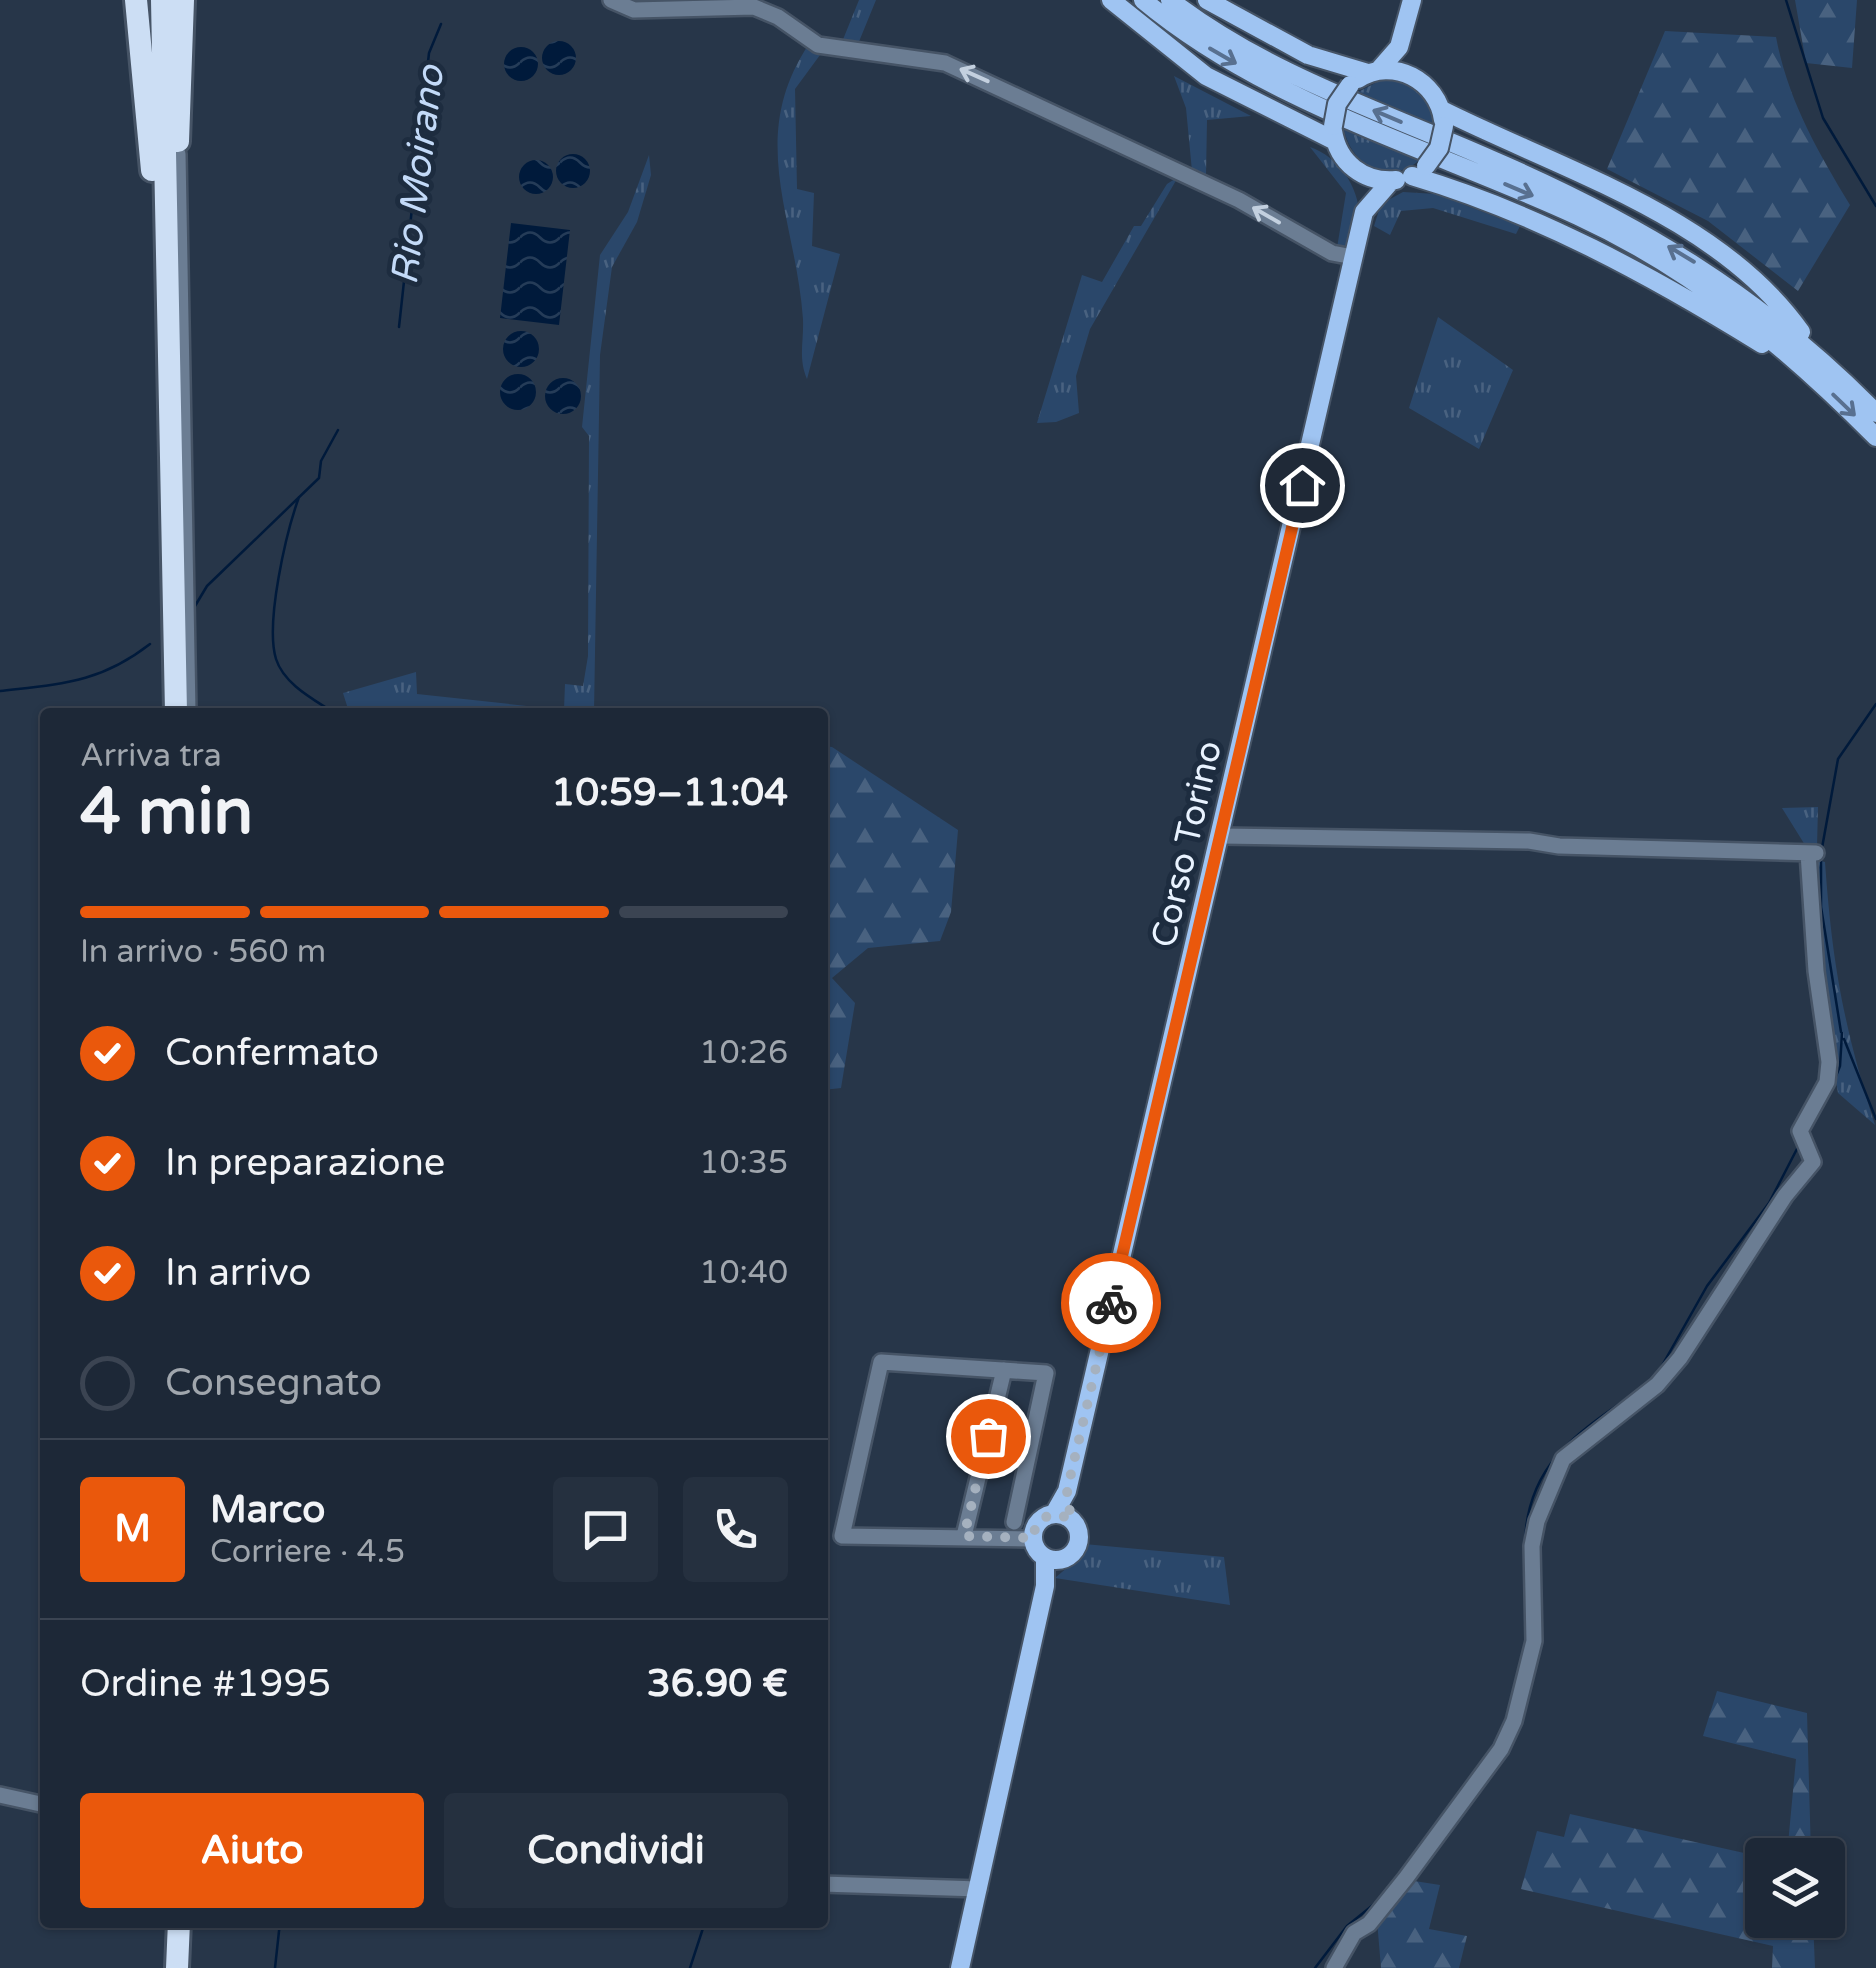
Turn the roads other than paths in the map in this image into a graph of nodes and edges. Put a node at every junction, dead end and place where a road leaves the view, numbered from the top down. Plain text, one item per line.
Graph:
1 (136, 0) edge
2 (151, 0) edge
3 (162, 0) edge
4 (183, 0) edge
5 (1111, 0) edge
6 (1143, 0) edge
7 (1170, 0) edge
8 (1207, 0) edge
9 (1412, 0) edge
10 (618, 4) edge
11 (1404, 34) junction
12 (1373, 72) junction
13 (1422, 81) junction
14 (1443, 118) junction
15 (1334, 133) junction
16 (178, 154) junction
17 (1356, 170) junction
18 (1419, 171) junction
19 (1391, 181) junction
20 (160, 206) junction
21 (1364, 212) junction
22 (1354, 257) junction
23 (1816, 353) junction
24 (1811, 374) junction
25 (1876, 413) edge
26 (1876, 437) edge
27 (164, 708) edge
28 (176, 708) edge
29 (188, 708) edge
30 (1221, 836) junction
31 (1004, 1370) junction
32 (1063, 1517) junction
33 (1014, 1522) dead end
34 (964, 1536) junction
35 (1033, 1538) junction
36 (1052, 1558) junction
37 (0, 1795) edge
38 (40, 1804) edge
39 (828, 1884) edge
40 (979, 1889) junction
41 (167, 1928) edge
42 (179, 1928) edge
43 (166, 1968) edge
44 (177, 1968) edge
45 (960, 1968) edge
46 (1334, 1968) edge

1 - 20 highway
2 - 20 highway
3 - 20 highway
4 - 16 highway
5 - 15 main road
6 -> 24 main road
23 -> 7 main road
8 - 12 main road
9 - 11 main road
22 -> 10 street
11 - 12 main road
11 - 13 main road
12 - 13 main road
12 - 15 main road, bridge
13 - 14 main road
14 - 18 main road, bridge
14 - 23 main road
15 - 17 main road
16 - 20 highway
16 - 29 street
17 - 19 main road
17 - 21 main road
18 - 19 main road
18 - 24 main road
19 - 21 main road
20 - 27 highway
20 - 28 highway
21 - 22 main road, Corso Torino
22 - 30 main road, Corso Torino
23 - 25 main road
24 -> 26 main road
30 - 32 main road, Corso Torino
30 - 46 street
31 - 33 street
31 - 34 street
31 - 34 street
32 - 35 main road
32 - 36 main road
34 - 35 street
35 - 36 main road
36 - 40 main road
37 - 38 street
39 - 40 street
40 - 45 main road
41 - 43 highway
42 - 44 highway

